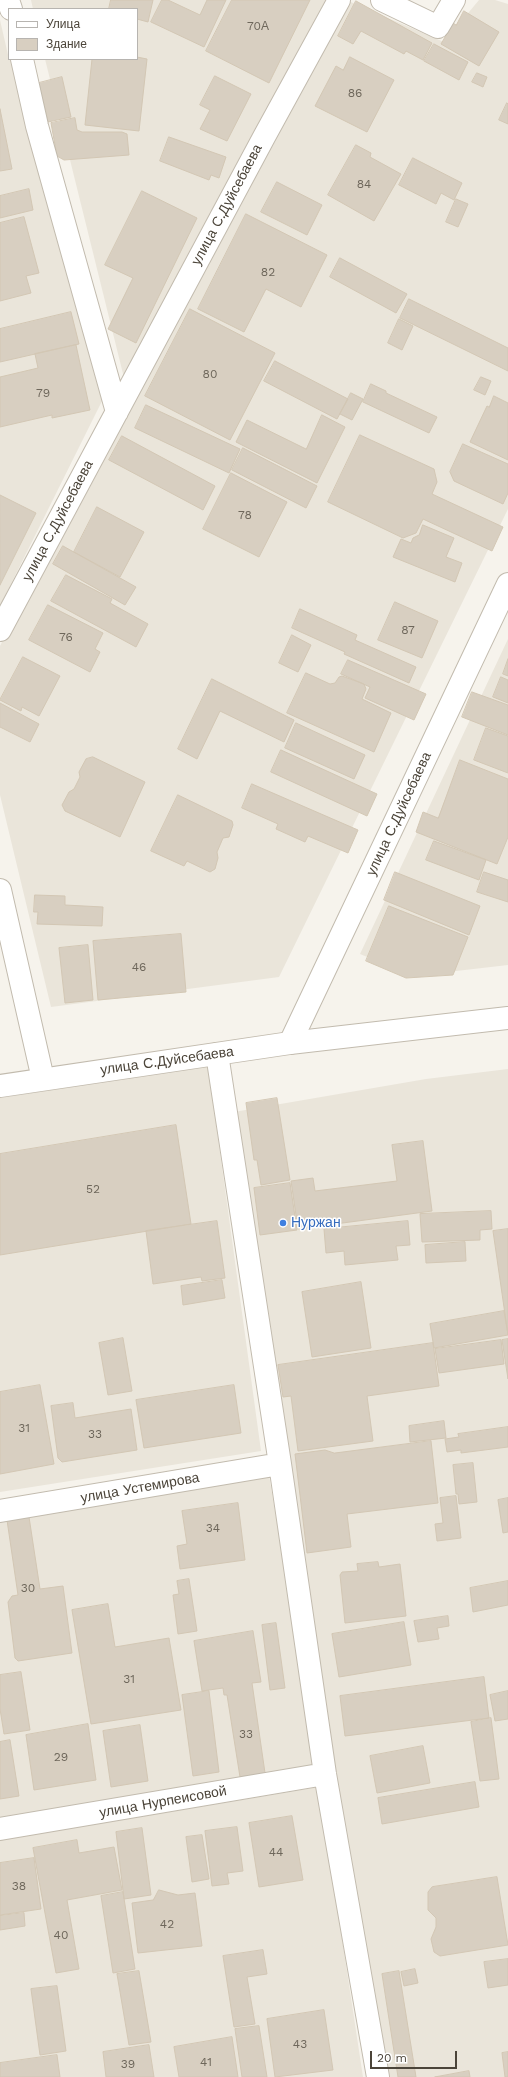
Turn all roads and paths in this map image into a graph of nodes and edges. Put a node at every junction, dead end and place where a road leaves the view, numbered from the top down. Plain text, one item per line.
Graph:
1 (339, 0) edge
2 (382, 0) edge
3 (454, 0) edge
4 (22, 60) edge
5 (117, 412) junction
6 (508, 584) edge
7 (0, 630) edge
8 (0, 890) edge
9 (508, 1018) edge
10 (290, 1043) junction
11 (217, 1054) junction
12 (43, 1079) junction
13 (0, 1086) edge
14 (280, 1464) junction
15 (0, 1511) edge
16 (325, 1774) junction
17 (0, 1829) edge
18 (378, 2077) edge

1 - 5 street, улица С.Дуйсебаева
2 - 3 street
4 - 5 street
5 - 7 street, улица С.Дуйсебаева
6 - 10 street, улица С.Дуйсебаева
8 - 12 street
9 - 10 street, улица С.Дуйсебаева
10 - 11 street, улица С.Дуйсебаева
11 - 12 street, улица С.Дуйсебаева
11 - 14 street
12 - 13 street, улица С.Дуйсебаева
14 - 15 street, улица Устемирова
14 - 16 street
16 - 17 street, улица Нурпеисовой
16 - 18 street

